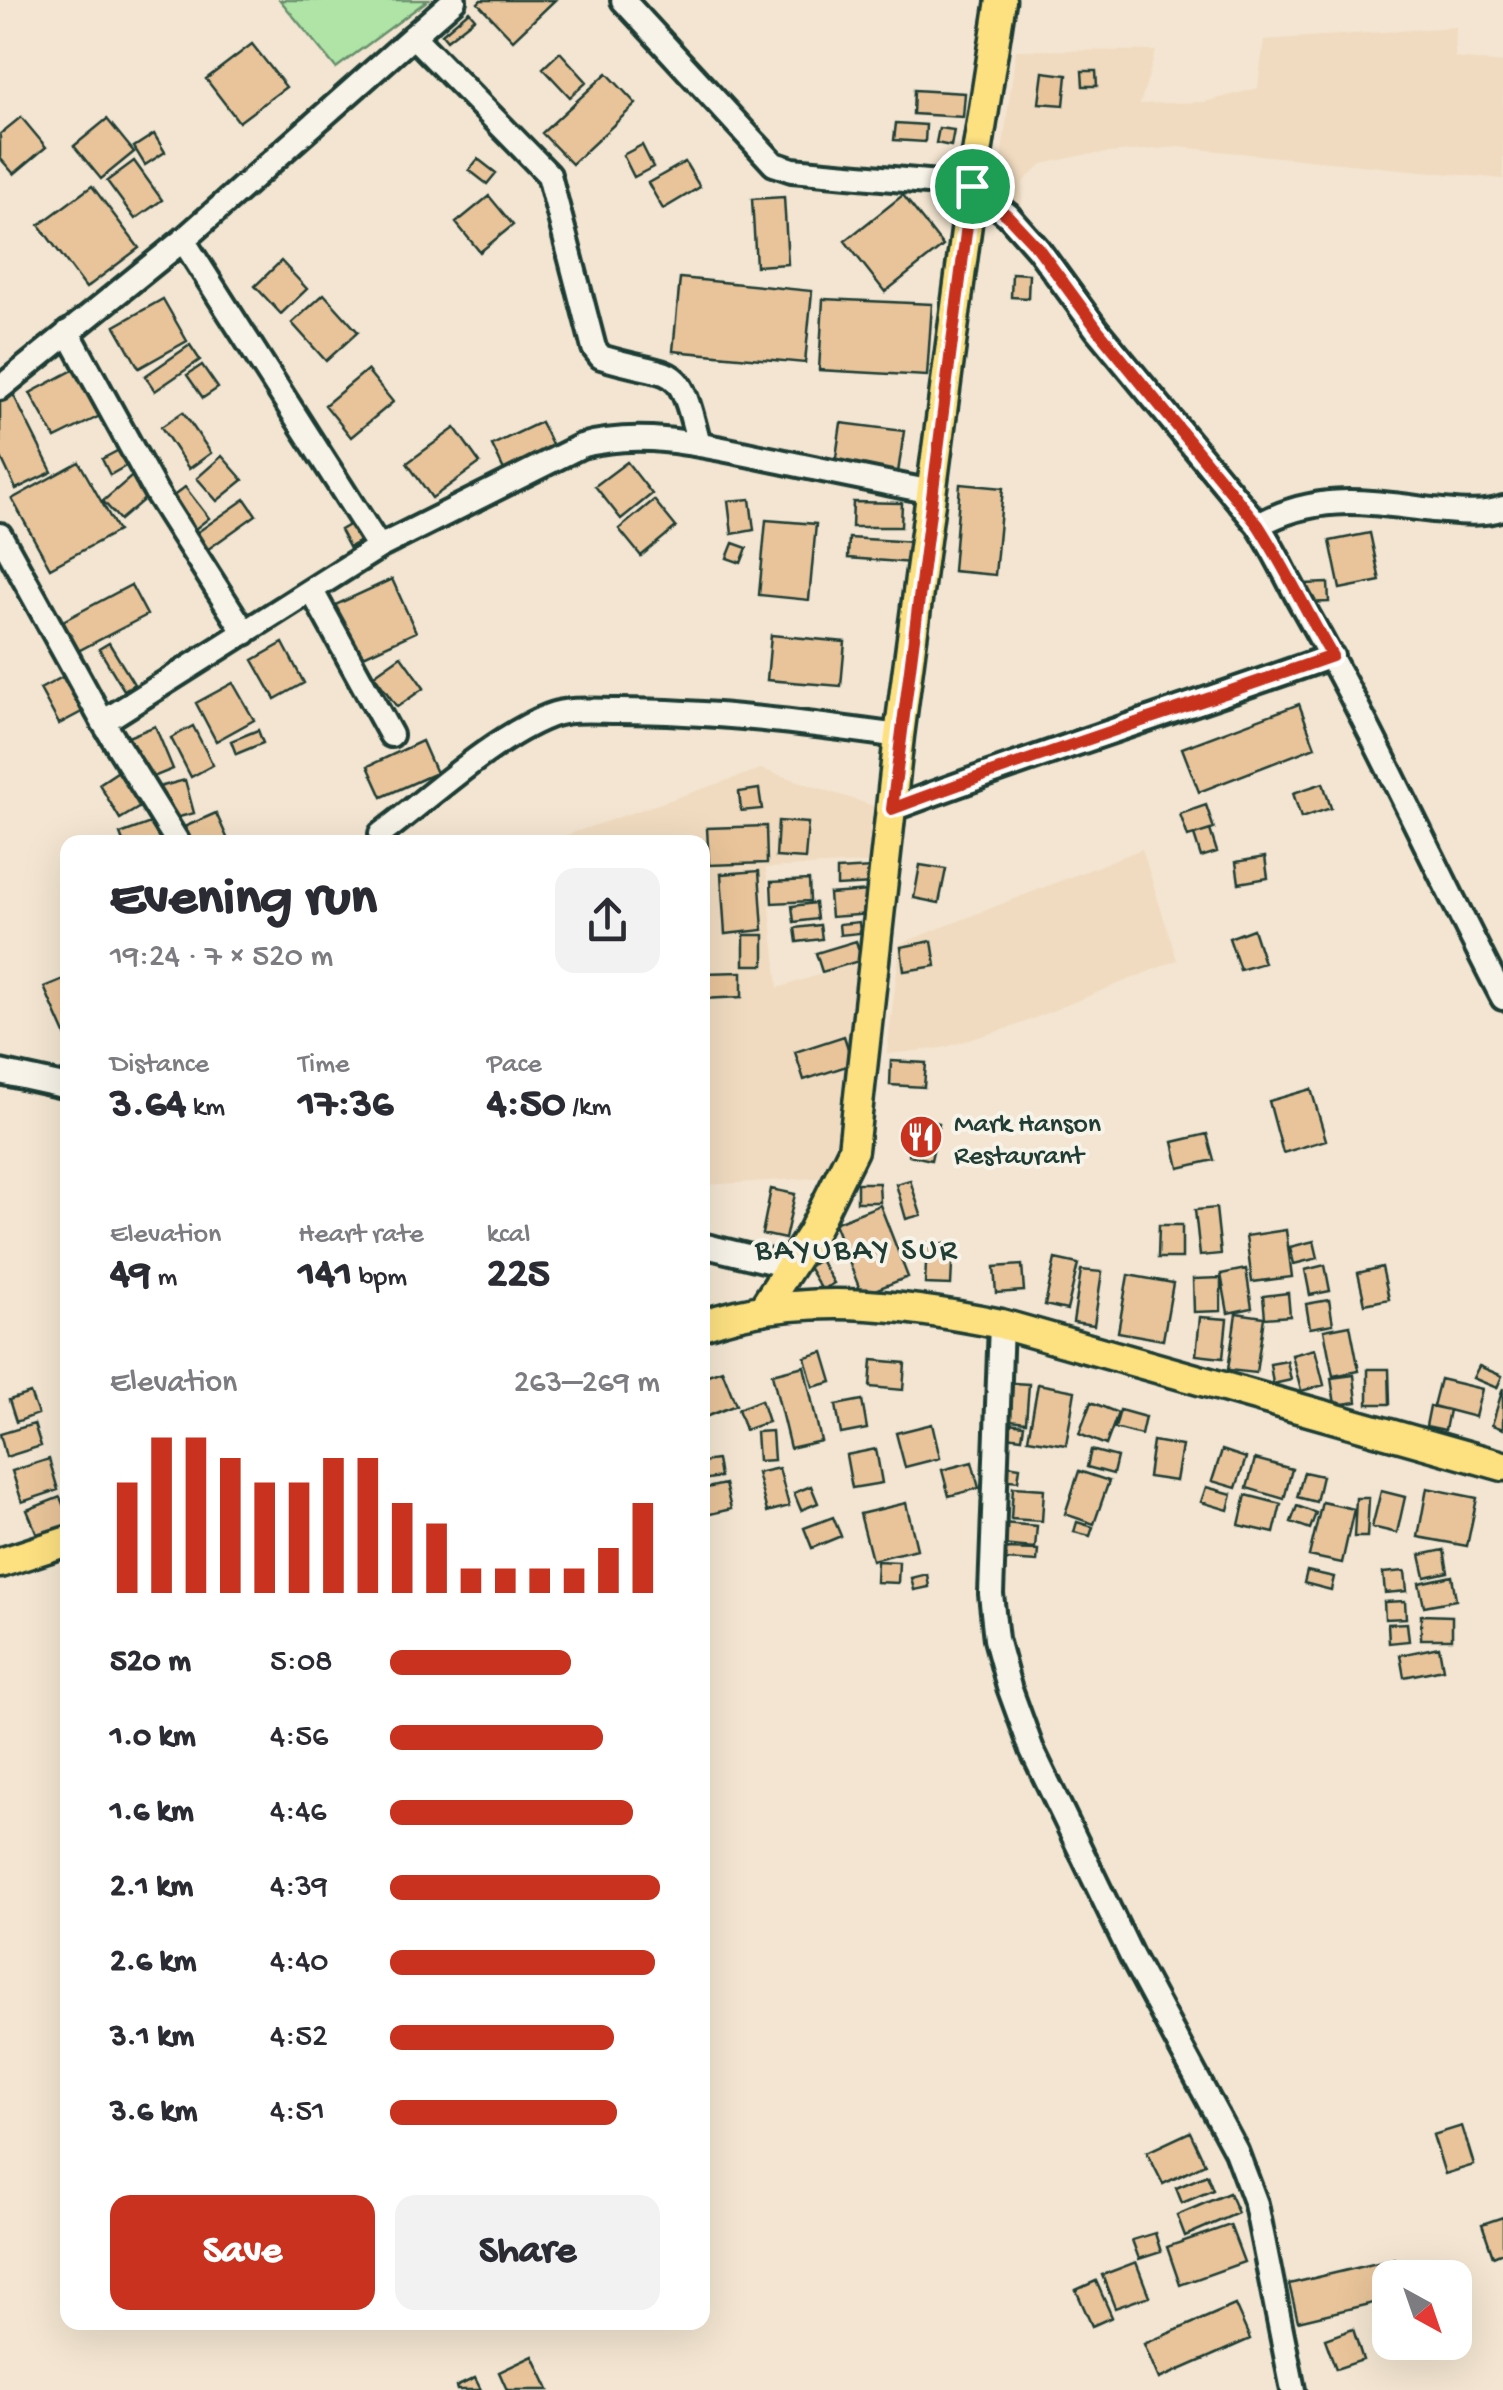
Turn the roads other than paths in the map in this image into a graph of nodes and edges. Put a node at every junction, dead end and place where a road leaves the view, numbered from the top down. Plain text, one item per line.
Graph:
1 (454, 0) edge
2 (623, 0) edge
3 (1002, 0) edge
4 (412, 36) junction
5 (972, 186) junction
6 (183, 240) junction
7 (68, 332) junction
8 (0, 388) edge
9 (699, 444) junction
10 (932, 492) junction
11 (1503, 508) edge
12 (1258, 525) junction
13 (0, 534) edge
14 (380, 546) junction
15 (312, 591) junction
16 (245, 633) junction
17 (1332, 656) junction
18 (103, 722) junction
19 (391, 735) dead end
20 (899, 736) junction
21 (892, 809) junction
22 (381, 834) dead end
23 (173, 835) edge
24 (1503, 998) edge
25 (0, 1072) edge
26 (60, 1085) edge
27 (710, 1247) edge
28 (788, 1266) junction
29 (764, 1307) junction
30 (710, 1323) edge
31 (1000, 1324) junction
32 (1503, 1466) edge
33 (60, 1544) edge
34 (0, 1563) edge
35 (1292, 2390) edge

1 - 4 street
2 - 5 street
3 - 5 main road
4 - 6 street
4 - 9 street
5 - 10 main road
5 - 12 street
6 - 7 street
6 - 14 street
7 - 8 street
7 - 16 street
9 - 10 street
9 - 14 street
10 - 20 main road
11 - 12 street
12 - 17 street
13 - 18 street
14 - 15 street
15 - 16 street
15 - 19 street
16 - 18 street
17 - 21 street
17 - 24 street
18 - 23 street
20 - 21 main road
20 - 22 street
21 - 28 main road
25 - 26 street
27 - 28 street
28 - 29 main road
29 - 30 main road
29 - 31 main road
31 - 32 main road
31 - 35 street
33 - 34 main road

